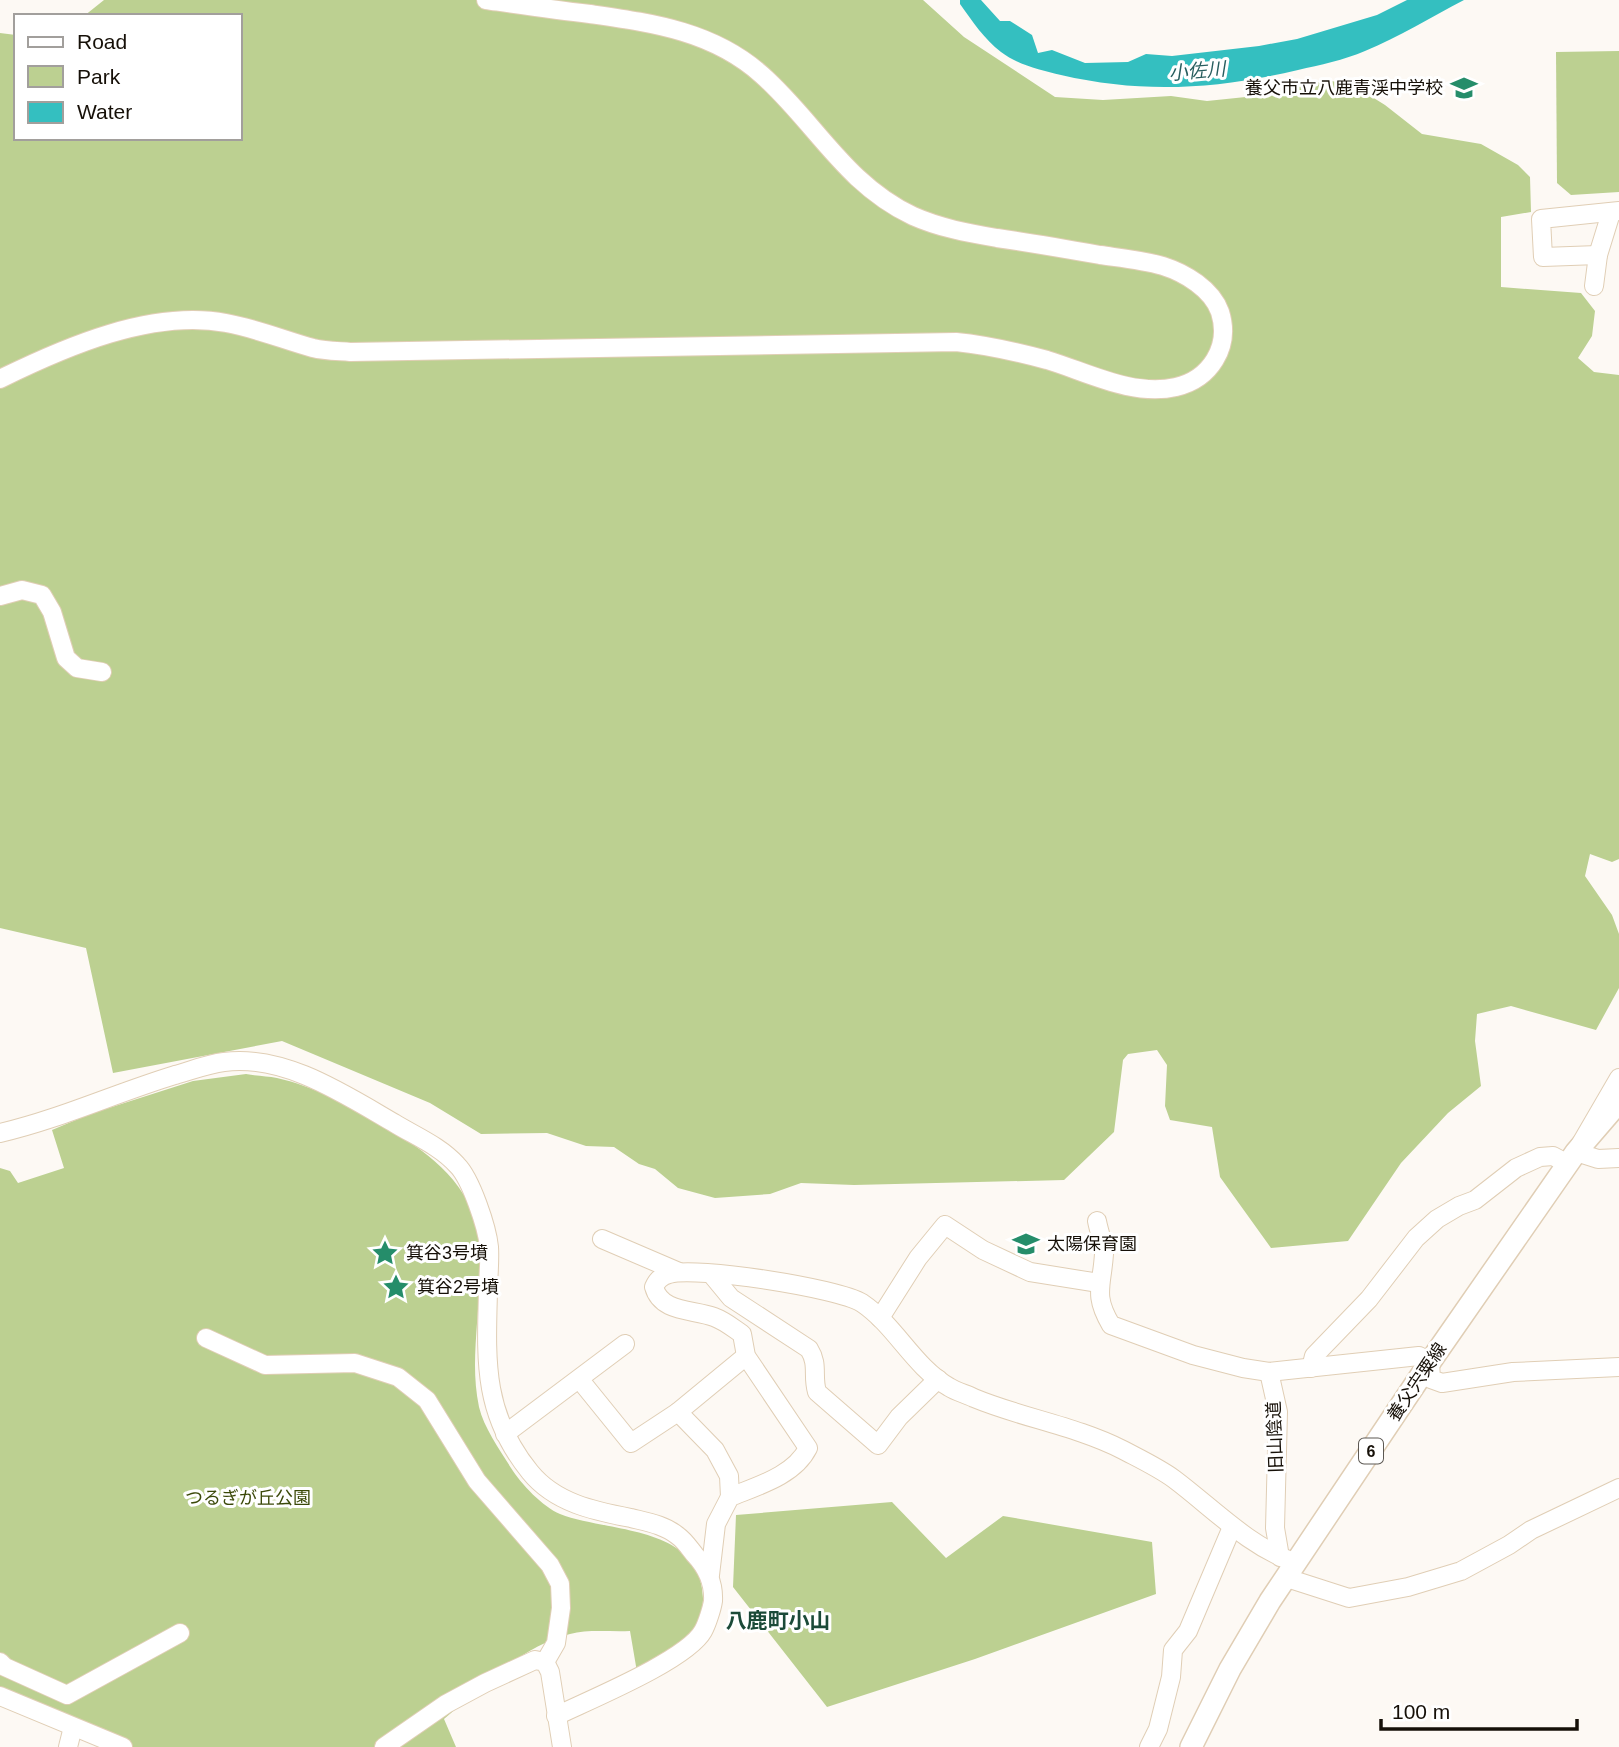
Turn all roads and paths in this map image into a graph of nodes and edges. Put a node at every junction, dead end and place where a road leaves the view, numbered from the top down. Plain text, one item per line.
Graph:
1 (486, 0) edge
2 (1615, 212) edge
3 (1598, 255) junction
4 (1594, 286) dead end
5 (0, 379) edge
6 (0, 596) edge
7 (102, 672) dead end
8 (1619, 1078) edge
9 (1619, 1102) edge
10 (0, 1133) edge
11 (1572, 1158) junction
12 (1619, 1158) edge
13 (1097, 1221) dead end
14 (602, 1239) dead end
15 (679, 1272) junction
16 (712, 1275) junction
17 (1099, 1283) junction
18 (880, 1318) junction
19 (206, 1338) dead end
20 (625, 1344) dead end
21 (746, 1356) junction
22 (1430, 1362) junction
23 (1619, 1367) edge
24 (1311, 1368) junction
25 (1269, 1372) junction
26 (938, 1379) junction
27 (580, 1380) junction
28 (678, 1412) junction
29 (505, 1434) junction
30 (1619, 1488) edge
31 (730, 1497) junction
32 (1232, 1527) junction
33 (1288, 1565) junction
34 (710, 1575) junction
35 (180, 1633) dead end
36 (0, 1662) edge
37 (545, 1662) junction
38 (0, 1696) edge
39 (556, 1716) junction
40 (73, 1727) junction
41 (68, 1747) edge
42 (123, 1747) edge
43 (384, 1747) edge
44 (562, 1747) edge
45 (1149, 1747) edge
46 (1191, 1747) edge

1 - 5 street
2 - 3 street
2 - 3 street
3 - 4 street
6 - 7 street
8 - 11 street
9 - 11 main road, 養父宍粟線 / 6
10 - 29 street
11 - 12 street
11 - 22 main road, 養父宍粟線 / 6
11 - 24 street
13 - 17 street
14 - 15 street
15 - 16 street
15 - 21 street
16 - 18 street
16 - 26 street
17 - 18 street
17 - 25 street
18 - 26 street
19 - 37 street
20 - 27 street
21 - 28 street
21 - 31 street
22 - 23 street
22 - 24 street
22 - 33 main road, 養父宍粟線 / 6
24 - 25 street
25 - 33 street, 旧山陰道
26 - 32 street
27 - 28 street
27 - 29 street
28 - 31 street
29 - 34 street
30 - 33 street
31 - 34 street
32 - 33 street
32 - 45 street
33 - 46 main road, 養父宍粟線 / 6
34 - 39 street
35 - 36 street
37 - 39 street
37 - 43 street
38 - 40 street
39 - 44 street
40 - 41 street
40 - 42 street

